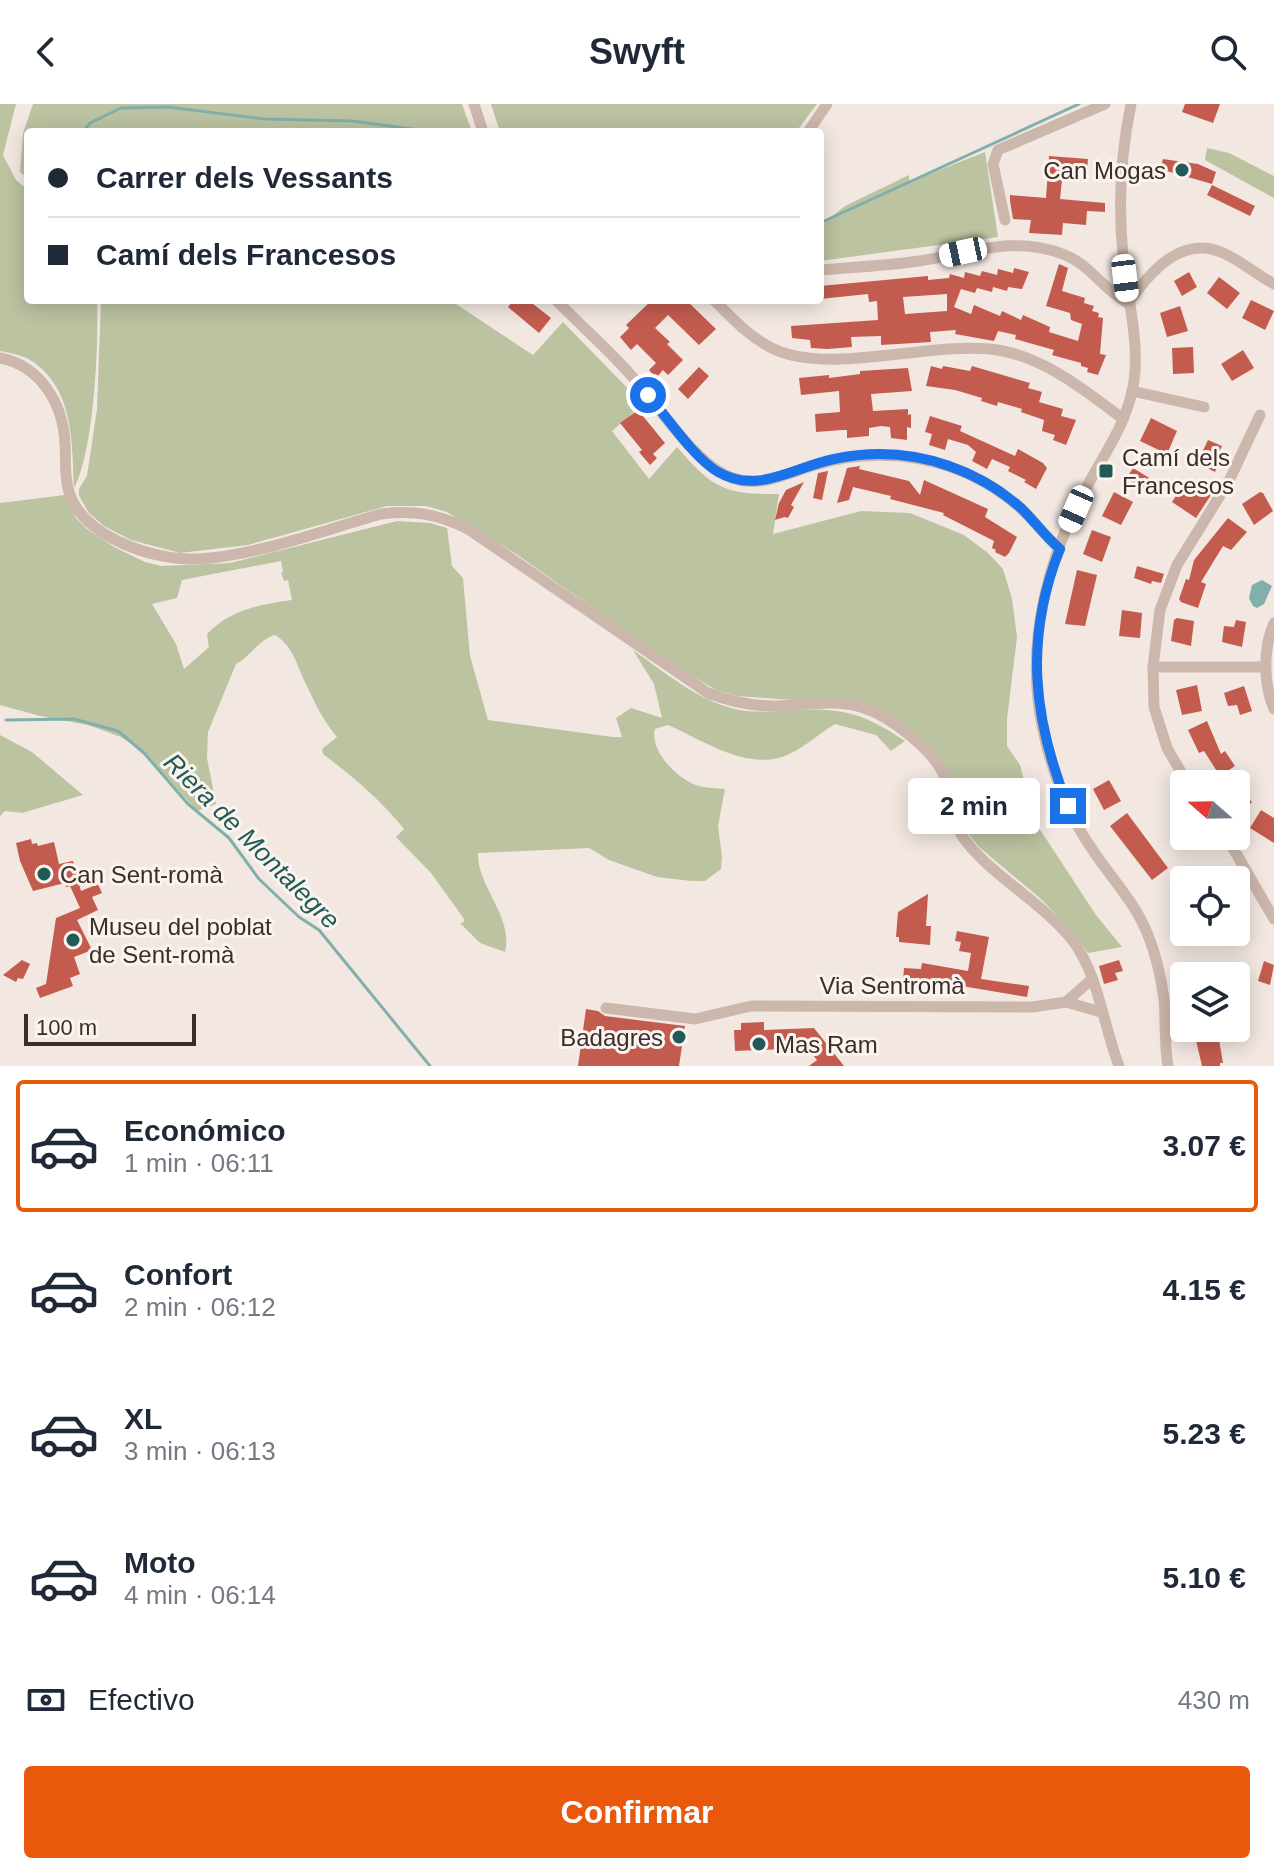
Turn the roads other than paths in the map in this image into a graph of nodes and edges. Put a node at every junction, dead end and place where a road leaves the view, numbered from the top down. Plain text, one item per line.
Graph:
1 (474, 104) edge
2 (827, 104) edge
3 (1105, 104) edge
4 (1131, 104) edge
5 (482, 128) edge
6 (811, 128) edge
7 (1005, 220) dead end
8 (824, 270) edge
9 (1149, 277) junction
10 (1274, 284) edge
11 (1128, 303) junction
12 (560, 304) edge
13 (718, 304) edge
14 (1132, 325) junction
15 (0, 358) edge
16 (1132, 391) junction
17 (1204, 407) dead end
18 (1260, 415) dead end
19 (1123, 419) junction
20 (1060, 549) junction
21 (1274, 623) edge
22 (1153, 667) junction
23 (1266, 667) junction
24 (1274, 709) edge
25 (1180, 770) edge
26 (1234, 850) edge
27 (1274, 919) edge
28 (1092, 979) junction
29 (1066, 1002) junction
30 (606, 1008) dead end
31 (1101, 1012) junction
32 (1119, 1066) edge
33 (1168, 1066) edge

1 - 5 street
2 - 6 street
3 - 7 street
4 - 11 street
8 - 11 street
9 - 10 street
9 - 11 street
9 - 14 street
11 - 14 street
12 - 20 street
13 - 19 street
14 - 16 street
15 - 28 street
16 - 17 street
16 - 19 street
18 - 22 street
19 - 20 street
20 - 33 street
21 - 23 street
22 - 23 street
22 - 25 street
23 - 24 street
26 - 27 street
28 - 29 street
28 - 31 street
29 - 30 street, Via Sentromà
29 - 31 street, Via Sentromà
31 - 32 street

